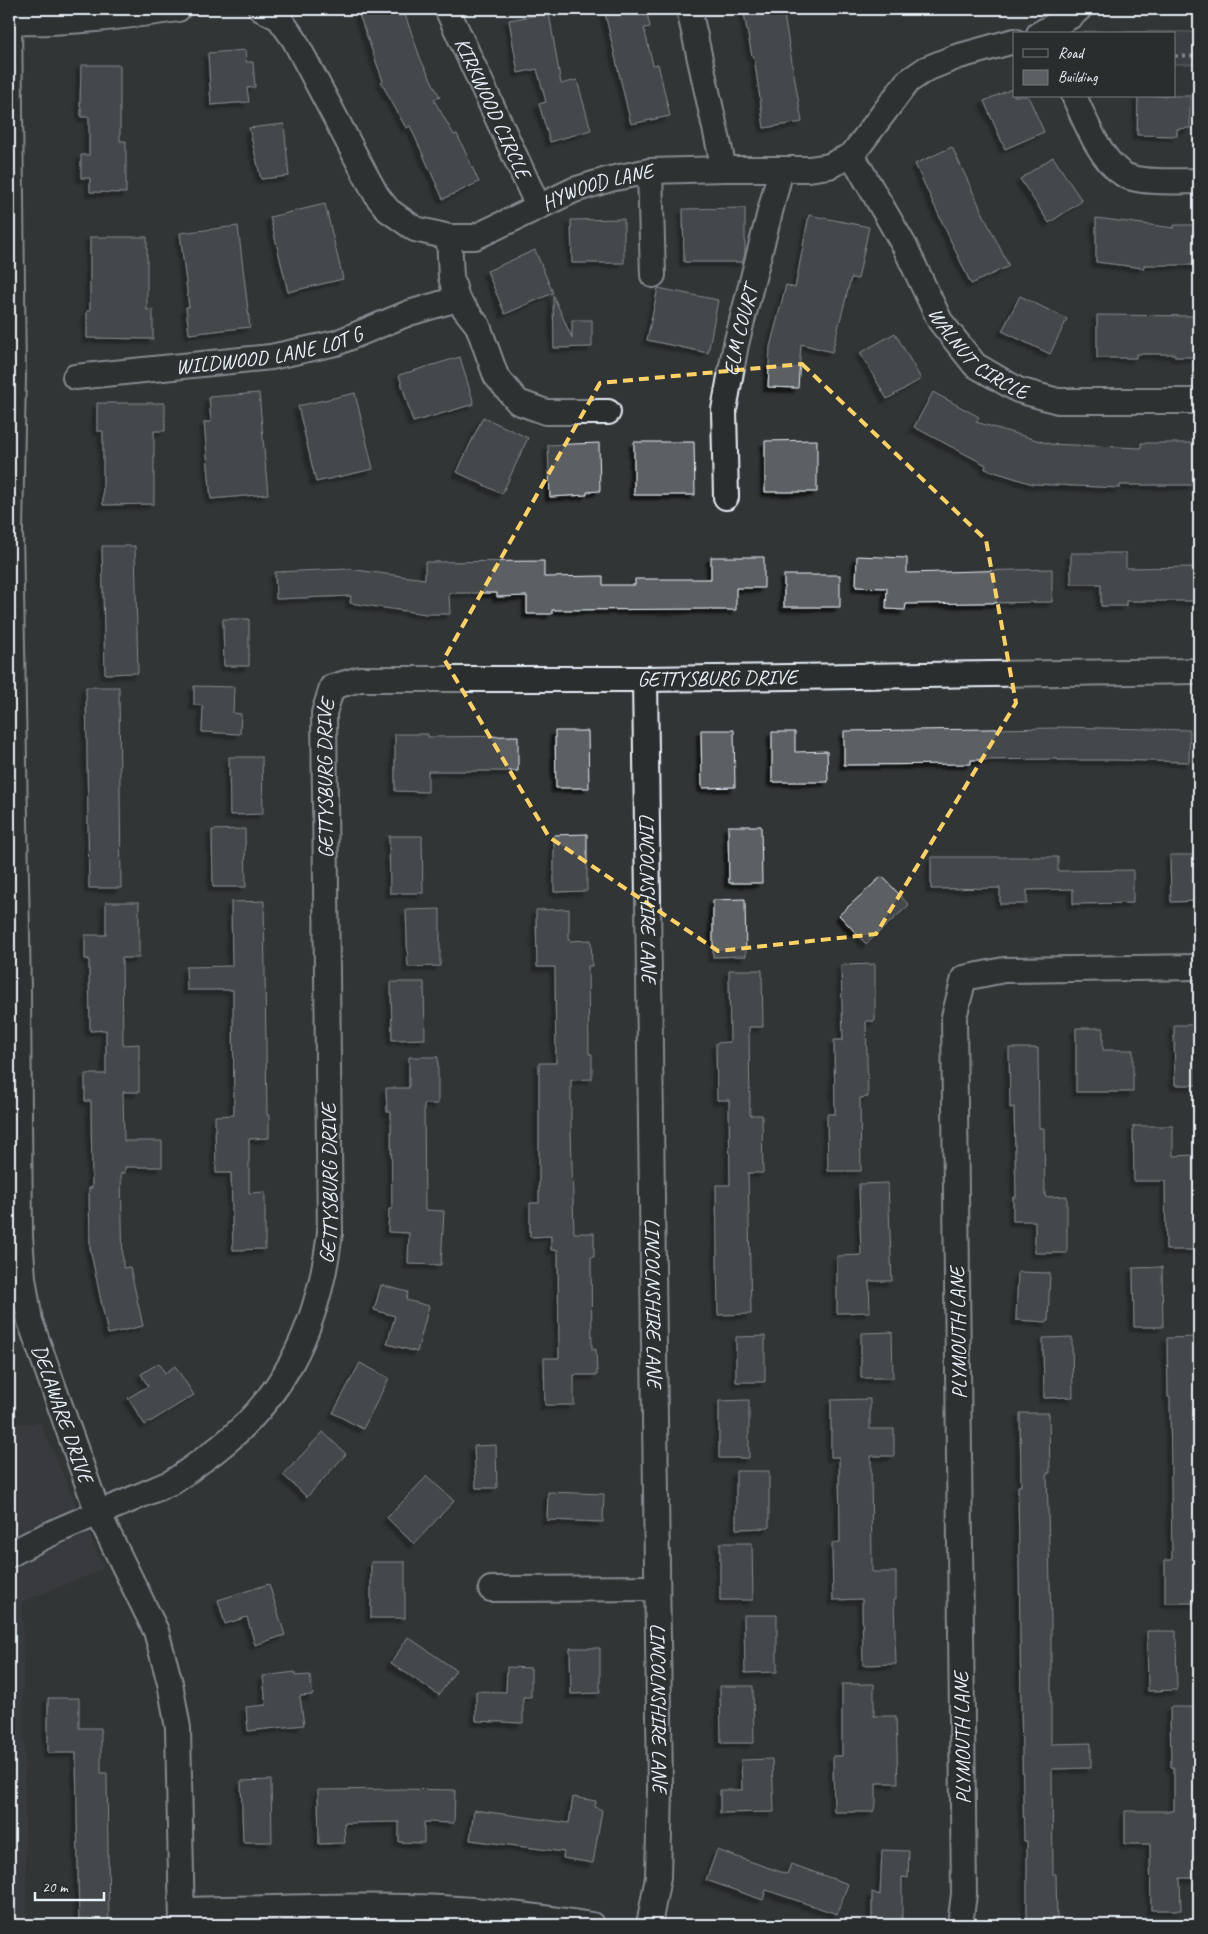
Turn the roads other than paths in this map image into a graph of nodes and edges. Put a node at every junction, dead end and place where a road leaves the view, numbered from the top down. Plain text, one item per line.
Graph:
1 (178, 9) edge
2 (260, 9) edge
3 (447, 9) edge
4 (689, 9) edge
5 (1079, 9) edge
6 (9, 18) edge
7 (9, 22) edge
8 (1043, 32) edge
9 (1013, 41) edge
10 (1075, 98) edge
11 (852, 155) junction
12 (724, 169) junction
13 (781, 169) junction
14 (650, 171) junction
15 (1199, 181) edge
16 (538, 206) junction
17 (449, 237) junction
18 (9, 246) edge
19 (653, 276) dead end
20 (457, 299) junction
21 (75, 376) dead end
22 (1199, 401) edge
23 (608, 412) dead end
24 (726, 497) dead end
25 (9, 531) edge
26 (1199, 671) edge
27 (645, 679) junction
28 (1199, 967) edge
29 (13, 993) edge
30 (16, 1278) edge
31 (98, 1513) junction
32 (9, 1554) edge
33 (657, 1588) junction
34 (490, 1589) dead end
35 (182, 1918) edge
36 (592, 1925) edge
37 (649, 1925) edge
38 (960, 1925) edge

1 - 7 street
2 - 17 street, HYWOOD LANE
3 - 16 street, KIRKWOOD CIRCLE
4 - 12 street
5 - 8 street
6 - 7 street, DELAWARE DRIVE
7 - 18 street, DELAWARE DRIVE
9 - 11 street, HYWOOD LANE
10 - 15 street
11 - 13 street, HYWOOD LANE
11 - 22 street, WALNUT CIRCLE
12 - 13 street, HYWOOD LANE
12 - 14 street, HYWOOD LANE
13 - 24 street, ELM COURT
14 - 16 street, HYWOOD LANE
14 - 19 street
16 - 17 street, HYWOOD LANE
17 - 20 street
18 - 25 street, DELAWARE DRIVE
20 - 21 street, WILDWOOD LANE LOT G
20 - 23 street
25 - 29 street, DELAWARE DRIVE
26 - 27 street, GETTYSBURG DRIVE
27 - 31 street, GETTYSBURG DRIVE
27 - 33 street, LINCOLNSHIRE LANE
28 - 38 street, PLYMOUTH LANE
29 - 30 street, DELAWARE DRIVE
30 - 31 street, DELAWARE DRIVE
31 - 32 street
31 - 35 street, DELAWARE DRIVE
33 - 34 street
33 - 37 street, LINCOLNSHIRE LANE
35 - 36 street

